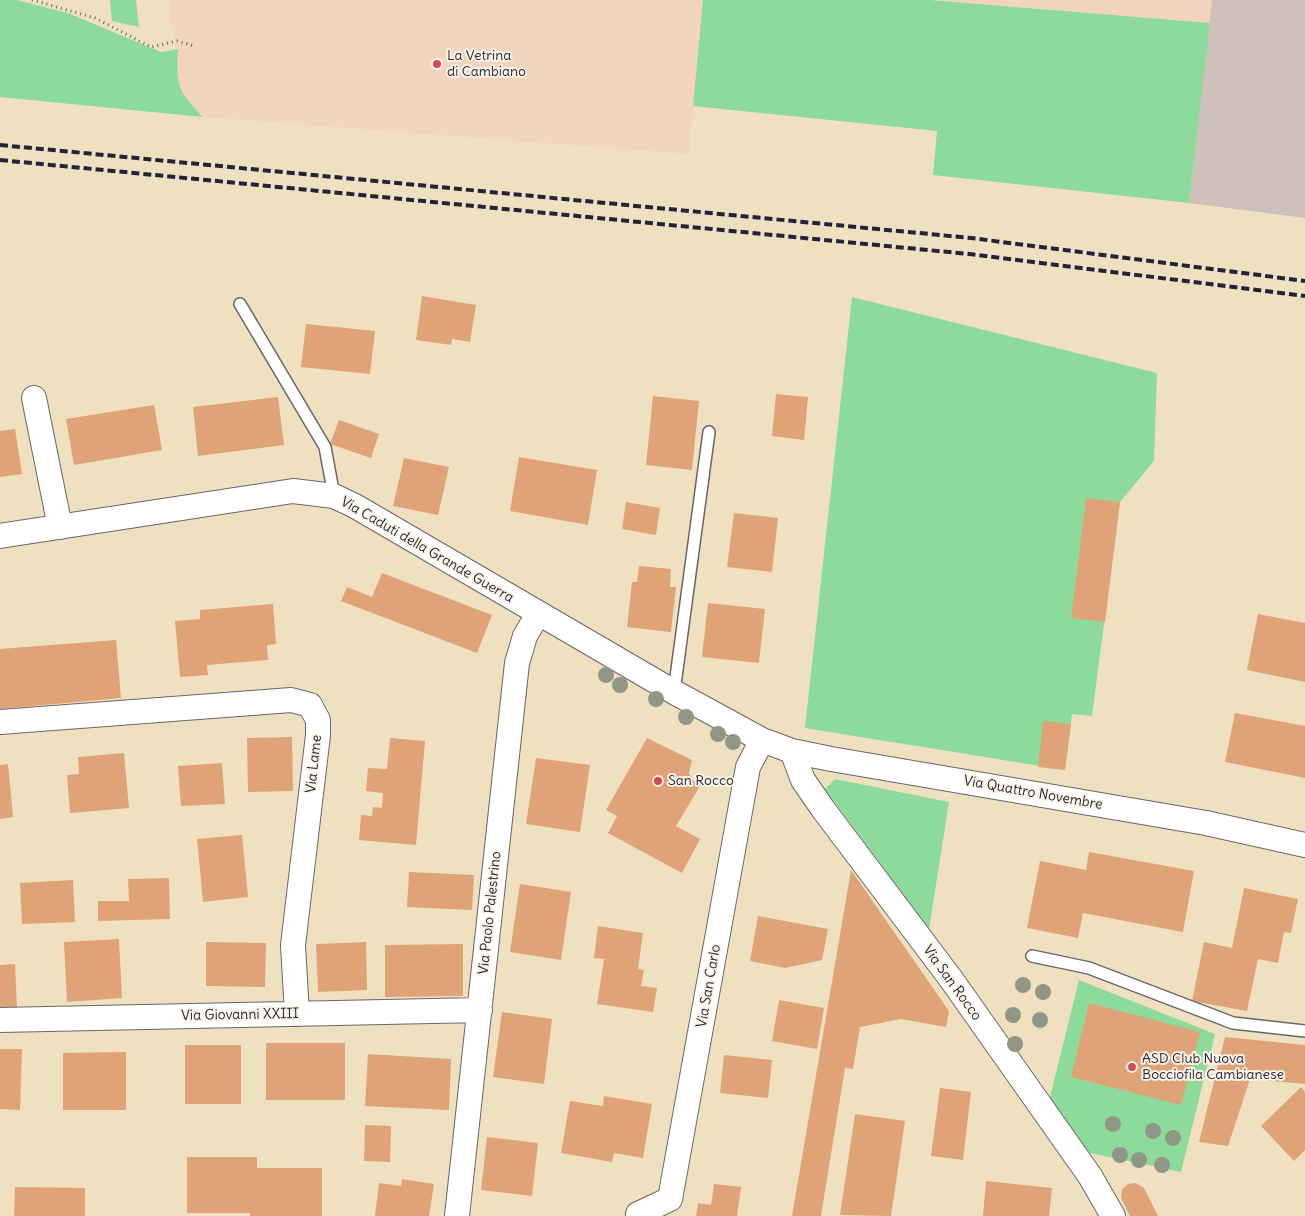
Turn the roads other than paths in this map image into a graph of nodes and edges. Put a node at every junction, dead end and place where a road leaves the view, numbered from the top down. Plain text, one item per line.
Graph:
1 (240, 304) dead end
2 (34, 398) dead end
3 (709, 432) dead end
4 (334, 496) junction
5 (60, 527) junction
6 (0, 536) edge
7 (538, 614) junction
8 (674, 692) junction
9 (0, 722) edge
10 (762, 740) junction
11 (792, 750) junction
12 (1305, 845) edge
13 (1032, 956) dead end
14 (480, 1010) junction
15 (297, 1014) junction
16 (0, 1020) edge
17 (1305, 1031) edge
18 (638, 1214) dead end
19 (457, 1216) edge
20 (1112, 1216) edge

1 - 4 lane
2 - 5 street
3 - 8 lane
4 - 5 street, Via Caduti della Grande Guerra
4 - 7 street, Via Caduti della Grande Guerra
5 - 6 street, Via Caduti della Grande Guerra
7 - 8 street, Via Caduti della Grande Guerra
7 - 14 street, Via Paolo Palestrino
8 - 10 street, Via Caduti della Grande Guerra
9 - 15 street, Via Lame
10 - 11 street, Via Quattro Novembre
10 - 18 street, Via San Carlo
11 - 12 street, Via Quattro Novembre
11 - 20 street, Via San Rocco
13 - 17 lane
14 - 15 street, Via Giovanni XXIII
14 - 19 street, Via Paolo Palestrino
15 - 16 street, Via Giovanni XXIII

